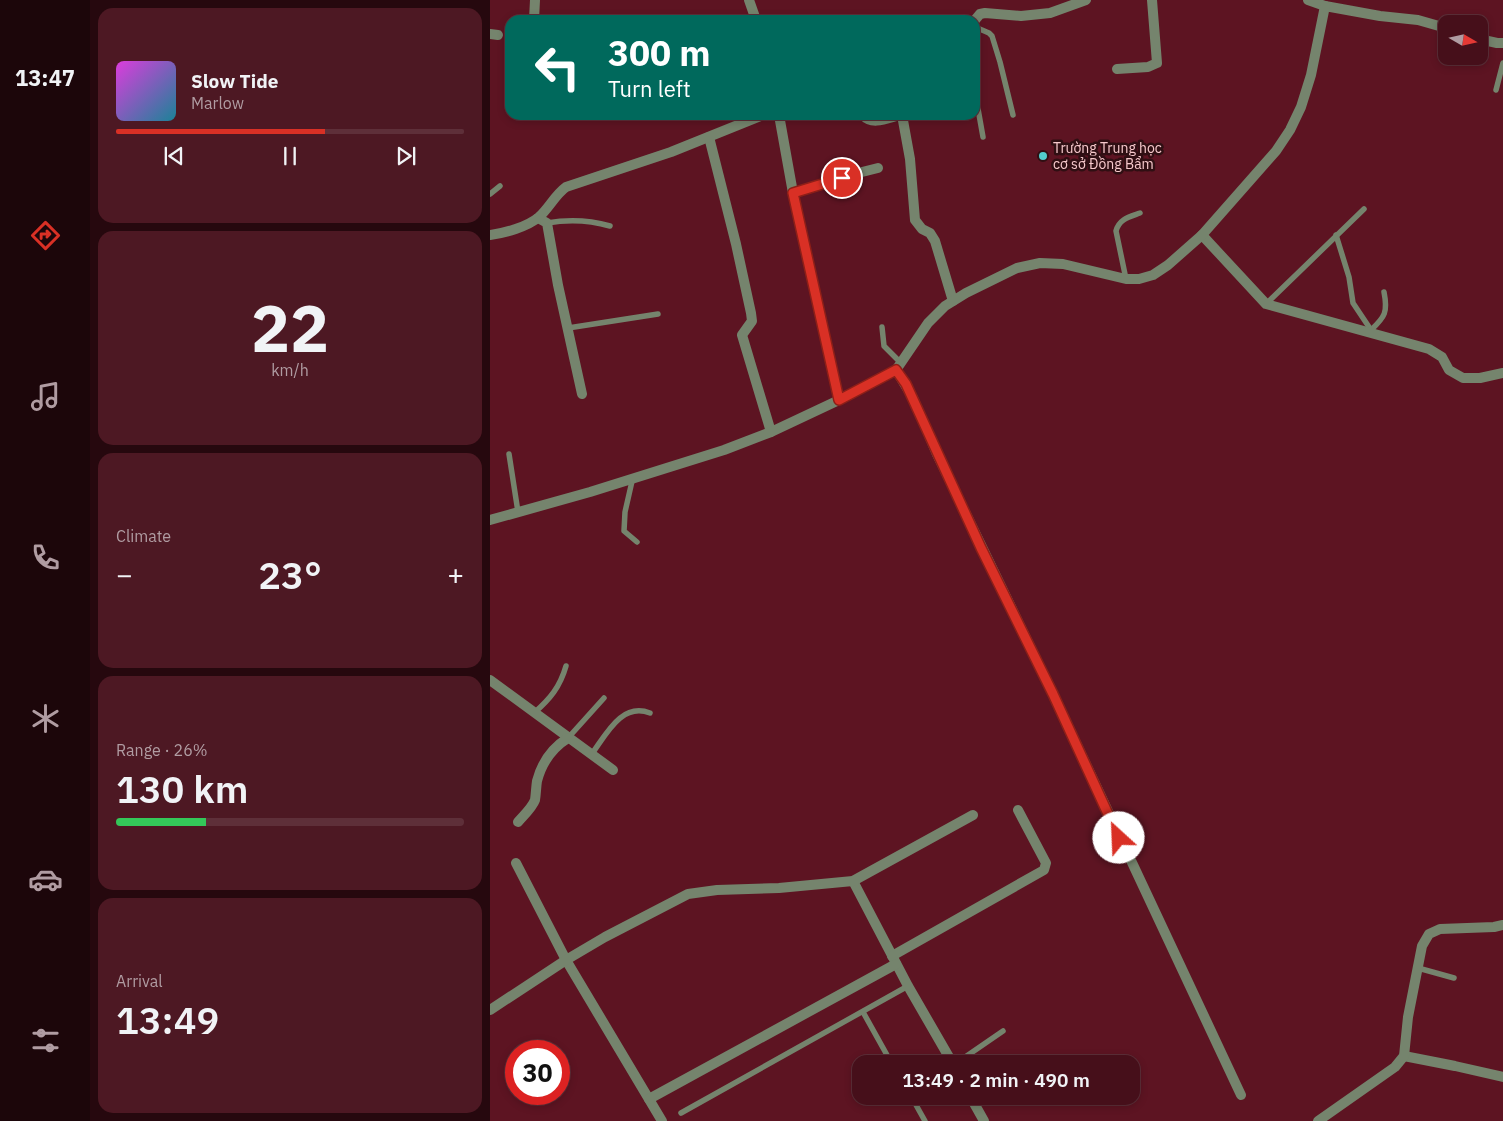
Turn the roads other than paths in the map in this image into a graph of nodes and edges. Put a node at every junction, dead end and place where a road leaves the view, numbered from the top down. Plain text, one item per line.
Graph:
1 (535, 0) edge
2 (749, 0) edge
3 (1086, 0) edge
4 (1152, 0) edge
5 (1308, 0) edge
6 (1325, 6) junction
7 (534, 15) edge
8 (754, 15) edge
9 (979, 15) edge
10 (1438, 26) edge
11 (980, 29) edge
12 (1488, 41) edge
13 (1503, 43) edge
14 (1503, 62) edge
15 (1118, 69) dead end
16 (1496, 90) dead end
17 (1013, 115) dead end
18 (751, 120) edge
19 (780, 120) edge
20 (902, 120) edge
21 (980, 120) edge
22 (709, 137) junction
23 (983, 137) dead end
24 (878, 168) dead end
25 (500, 186) dead end
26 (793, 193) junction
27 (490, 194) edge
28 (1364, 209) dead end
29 (1140, 213) dead end
30 (543, 220) junction
31 (610, 226) dead end
32 (490, 235) edge
33 (1202, 235) junction
34 (1336, 235) junction
35 (1126, 279) junction
36 (1384, 292) dead end
37 (953, 301) junction
38 (1266, 304) junction
39 (658, 314) dead end
40 (882, 327) dead end
41 (568, 328) junction
42 (1372, 333) junction
43 (898, 367) junction
44 (1503, 373) edge
45 (582, 394) dead end
46 (839, 400) junction
47 (771, 432) junction
48 (509, 454) dead end
49 (633, 477) junction
50 (518, 512) junction
51 (490, 520) edge
52 (638, 542) dead end
53 (566, 666) dead end
54 (490, 680) edge
55 (604, 698) dead end
56 (534, 713) junction
57 (650, 713) dead end
58 (568, 738) junction
59 (591, 755) junction
60 (613, 770) dead end
61 (1018, 810) dead end
62 (973, 815) dead end
63 (518, 822) dead end
64 (516, 863) dead end
65 (853, 881) junction
66 (1503, 925) edge
67 (566, 960) junction
68 (894, 960) junction
69 (1418, 968) junction
70 (1454, 978) dead end
71 (908, 986) junction
72 (490, 1010) edge
73 (863, 1012) junction
74 (1003, 1031) dead end
75 (887, 1055) edge
76 (949, 1055) edge
77 (967, 1055) edge
78 (1404, 1056) junction
79 (1503, 1077) edge
80 (1241, 1095) dead end
81 (649, 1099) junction
82 (916, 1105) edge
83 (975, 1105) edge
84 (681, 1113) dead end
85 (662, 1121) edge
86 (925, 1121) edge
87 (984, 1121) edge
88 (1318, 1121) edge

1 - 7 street
2 - 8 street
3 - 9 street
4 - 15 street
5 - 6 street
6 - 10 street
6 - 33 street
11 - 17 lane
12 - 13 street
14 - 16 lane
18 - 22 street
19 - 26 street
20 - 37 street
21 - 23 lane
22 - 30 street
22 - 47 street
24 - 26 street
25 - 27 lane
26 - 46 street
28 - 34 lane
29 - 35 lane
30 - 31 lane
30 - 32 street
30 - 41 street
33 - 35 street
33 - 38 street
34 - 38 lane
34 - 42 lane
35 - 37 street
36 - 42 lane
37 - 43 street
38 - 42 street
39 - 41 lane
40 - 43 lane
41 - 45 street
42 - 44 street
43 - 46 street
43 - 80 street
46 - 47 street
47 - 49 street
48 - 50 lane
49 - 50 street
49 - 52 lane
50 - 51 street
53 - 56 lane
54 - 56 street
55 - 58 lane
56 - 58 street
57 - 59 lane
58 - 59 street
58 - 63 street
59 - 60 street
61 - 68 street
62 - 65 street
64 - 67 street
65 - 67 street
65 - 68 street
66 - 69 street
67 - 72 street
67 - 81 street
68 - 71 street
68 - 81 street
69 - 70 lane
69 - 78 street
71 - 73 lane
71 - 76 street
73 - 75 lane
73 - 84 lane
74 - 77 lane
78 - 79 street
78 - 88 street
81 - 85 street
82 - 86 lane
83 - 87 street

